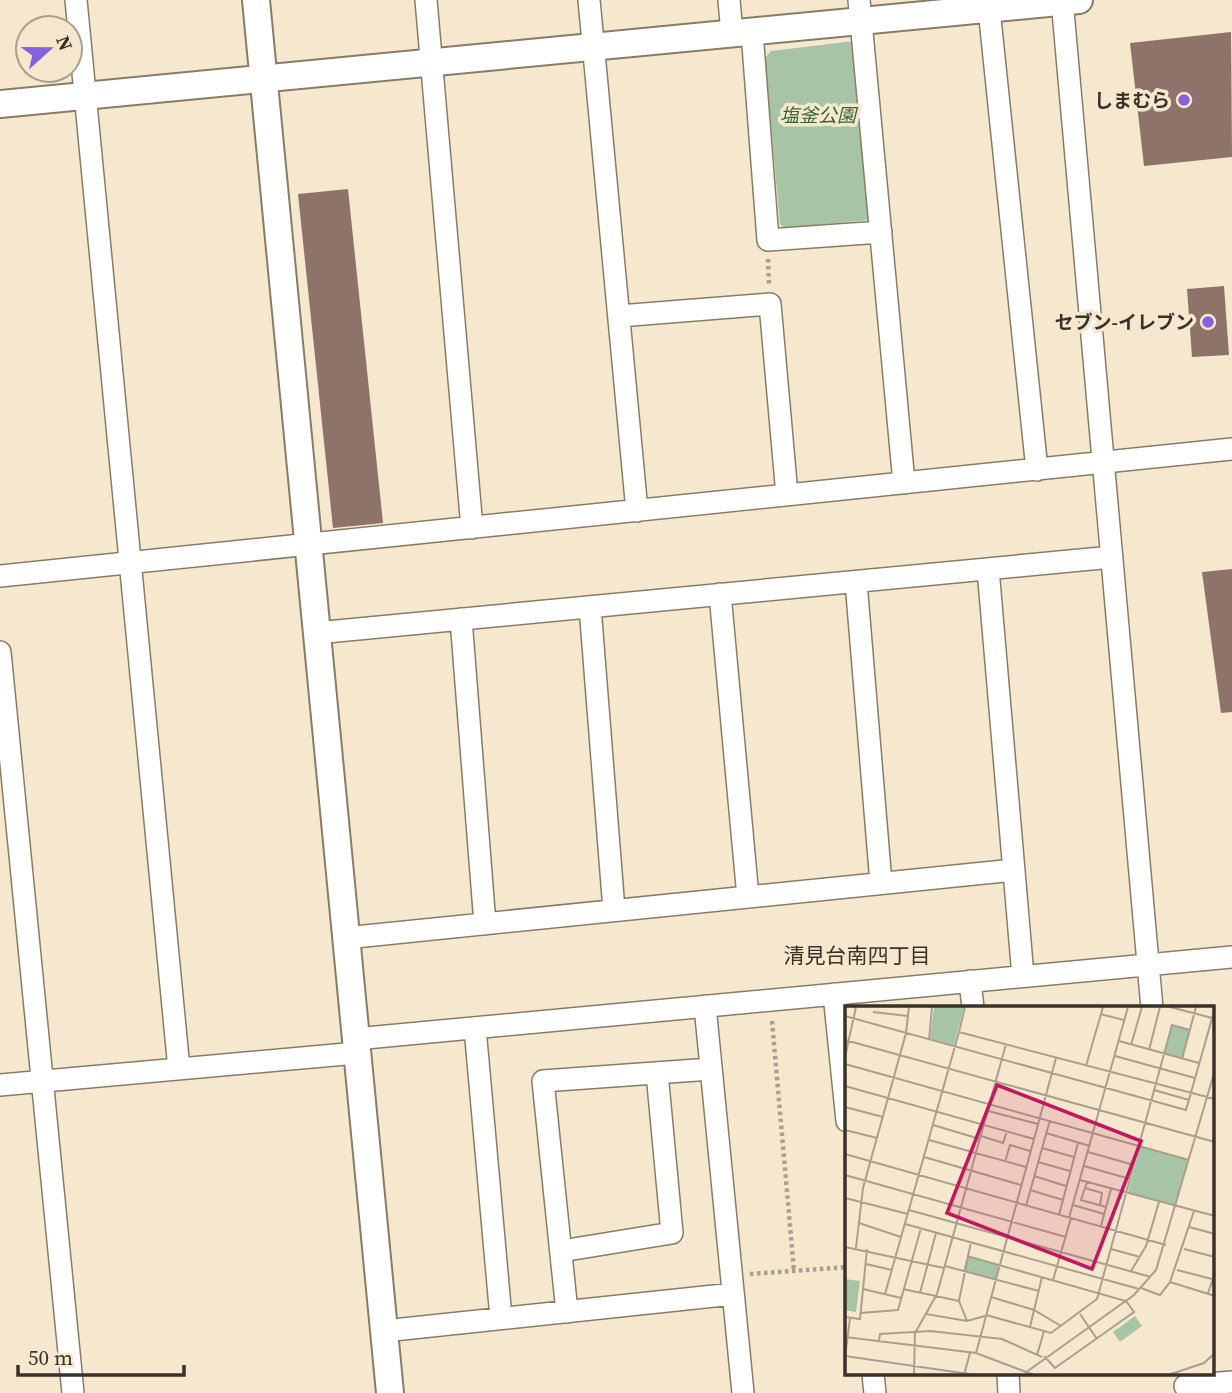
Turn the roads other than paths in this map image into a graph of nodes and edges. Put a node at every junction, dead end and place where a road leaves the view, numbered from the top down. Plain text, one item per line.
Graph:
1 (76, 0) edge
2 (256, 0) edge
3 (426, 0) edge
4 (589, 0) edge
5 (729, 0) edge
6 (1068, 1) edge
7 (989, 9) junction
8 (860, 10) edge
9 (742, 33) junction
10 (594, 47) junction
11 (431, 62) junction
12 (262, 79) junction
13 (85, 96) junction
14 (0, 104) edge
15 (881, 232) junction
16 (619, 316) junction
17 (1232, 449) edge
18 (1103, 463) junction
19 (1037, 470) junction
20 (905, 483) junction
21 (787, 495) junction
22 (637, 511) junction
23 (472, 528) junction
24 (307, 545) junction
25 (1112, 557) junction
26 (130, 563) junction
27 (988, 569) junction
28 (0, 576) edge
29 (856, 582) junction
30 (720, 594) junction
31 (590, 607) junction
32 (461, 619) junction
33 (316, 633) junction
34 (0, 652) edge
35 (1014, 870) junction
36 (881, 883) junction
37 (748, 897) junction
38 (614, 911) junction
39 (485, 924) junction
40 (345, 938) junction
41 (1232, 957) edge
42 (1148, 965) junction
43 (1023, 976) junction
44 (970, 981) junction
45 (834, 994) junction
46 (705, 1006) junction
47 (973, 1006) edge
48 (1152, 1006) edge
49 (475, 1028) junction
50 (356, 1046) junction
51 (179, 1069) junction
52 (711, 1069) junction
53 (657, 1073) junction
54 (43, 1082) junction
55 (0, 1086) edge
56 (845, 1101) edge
57 (561, 1251) junction
58 (732, 1285) junction
59 (567, 1312) junction
60 (501, 1318) junction
61 (384, 1331) junction
62 (1232, 1382) edge
63 (1185, 1384) edge
64 (73, 1393) edge
65 (390, 1393) edge
66 (743, 1393) edge

1 - 13 street
2 - 12 street
3 - 11 street
4 - 10 street
5 - 9 street
6 - 7 street
6 - 18 street
7 - 8 street
7 - 19 street
8 - 9 street
8 - 15 street
9 - 10 street
9 - 15 street
10 - 11 street
10 - 16 street
11 - 12 street
11 - 23 street
12 - 13 street
12 - 24 street
13 - 14 street
13 - 26 street
15 - 20 street
16 - 21 street
16 - 22 street
17 - 18 street
18 - 19 street
18 - 25 street
19 - 20 street
20 - 21 street
21 - 22 street
22 - 23 street
23 - 24 street
24 - 26 street
24 - 33 street
25 - 27 street
25 - 42 street
26 - 28 street
26 - 51 street
27 - 29 street
27 - 35 street
29 - 30 street
29 - 36 street
30 - 31 street
30 - 37 street
31 - 32 street
31 - 38 street
32 - 33 street
32 - 39 street
33 - 40 street
34 - 54 street
35 - 36 street
35 - 43 street
36 - 37 street
37 - 38 street
38 - 39 street
39 - 40 street
40 - 50 street
41 - 42 street
42 - 43 street
42 - 48 street
43 - 44 street
44 - 45 street
44 - 47 street
45 - 46 street
45 - 56 street
46 - 49 street
46 - 52 street
49 - 50 street
49 - 60 street
50 - 51 street
50 - 61 street
51 - 54 street
52 - 53 street
52 - 58 street
53 - 57 street
53 - 57 street
54 - 55 street
54 - 64 street
57 - 59 street
58 - 59 street
58 - 66 street
59 - 60 street
60 - 61 street
61 - 65 street
62 - 63 street

